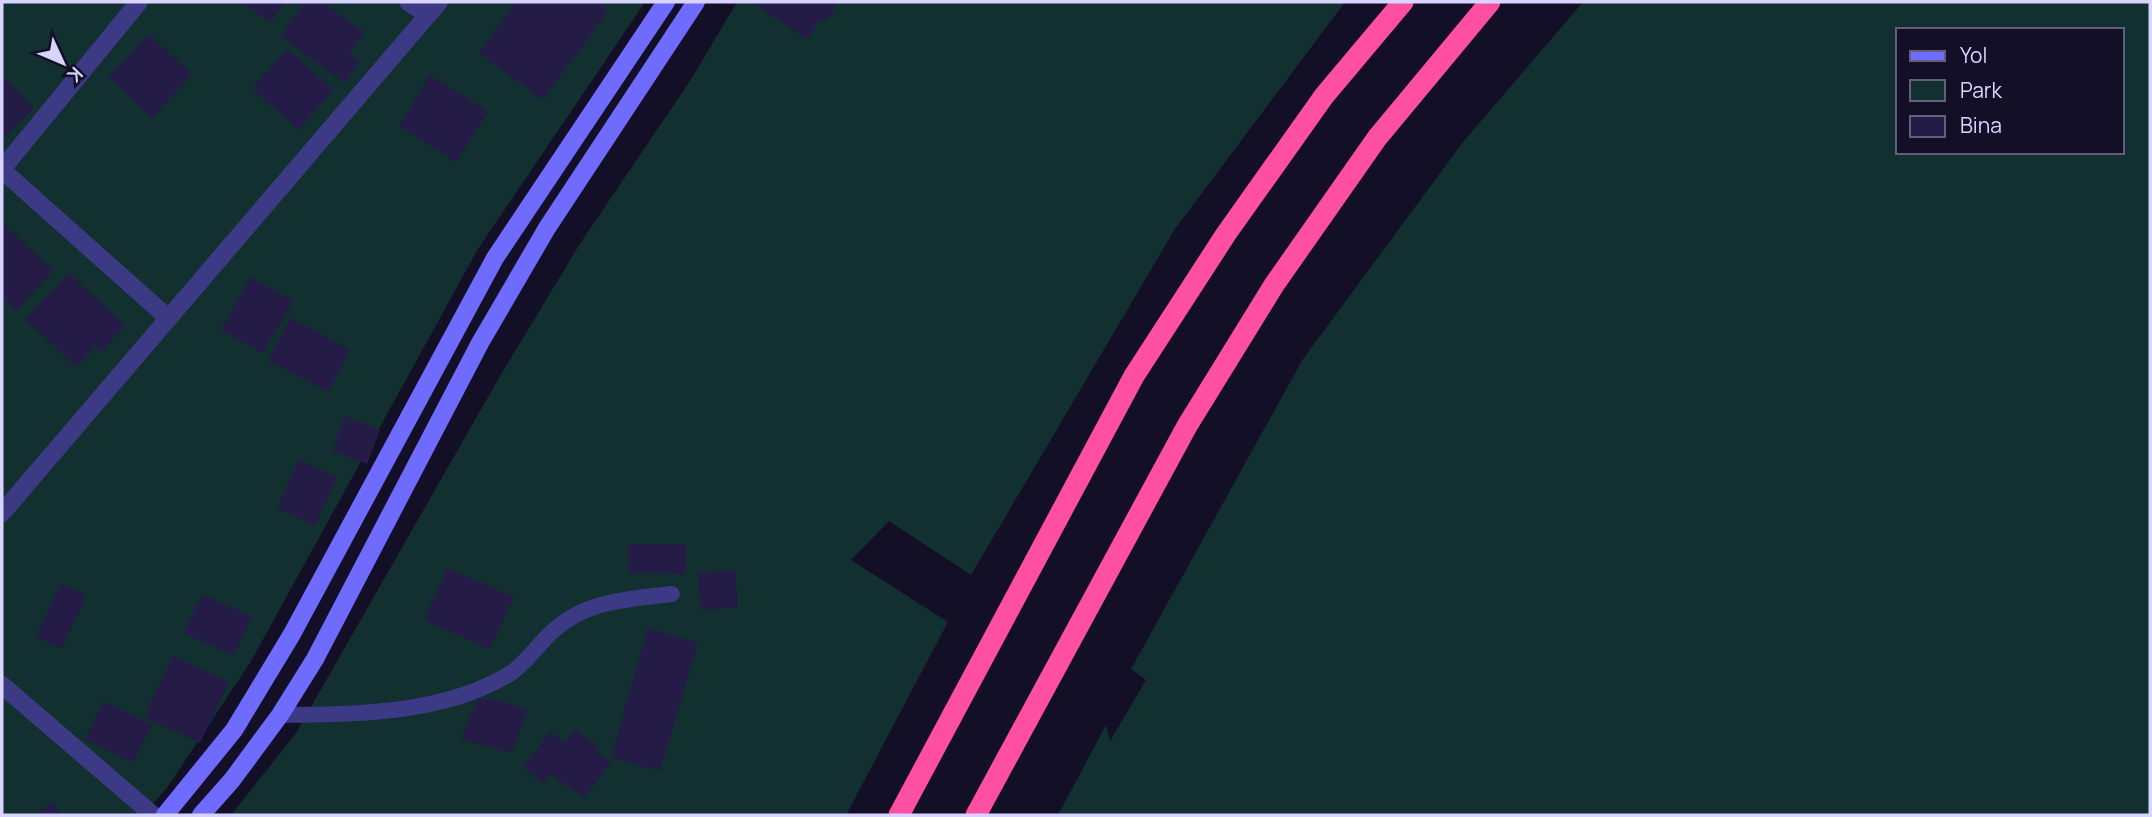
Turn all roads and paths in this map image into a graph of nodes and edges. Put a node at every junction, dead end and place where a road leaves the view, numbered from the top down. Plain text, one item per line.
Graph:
1 (139, 2) edge
2 (408, 2) edge
3 (666, 2) edge
4 (696, 2) edge
5 (1403, 2) edge
6 (1490, 2) edge
7 (433, 8) edge
8 (2, 169) edge
9 (167, 317) junction
10 (2, 513) edge
11 (672, 594) dead end
12 (2, 685) edge
13 (280, 715) junction
14 (153, 815) edge
15 (165, 815) edge
16 (201, 815) edge
17 (899, 815) edge
18 (976, 815) edge

1 - 8 street
2 - 7 street
3 - 15 main road
4 - 13 main road
5 - 17 highway
6 - 18 highway
7 - 9 street
8 - 9 street
9 - 10 street
11 - 13 lane
12 - 14 street
13 - 16 main road

